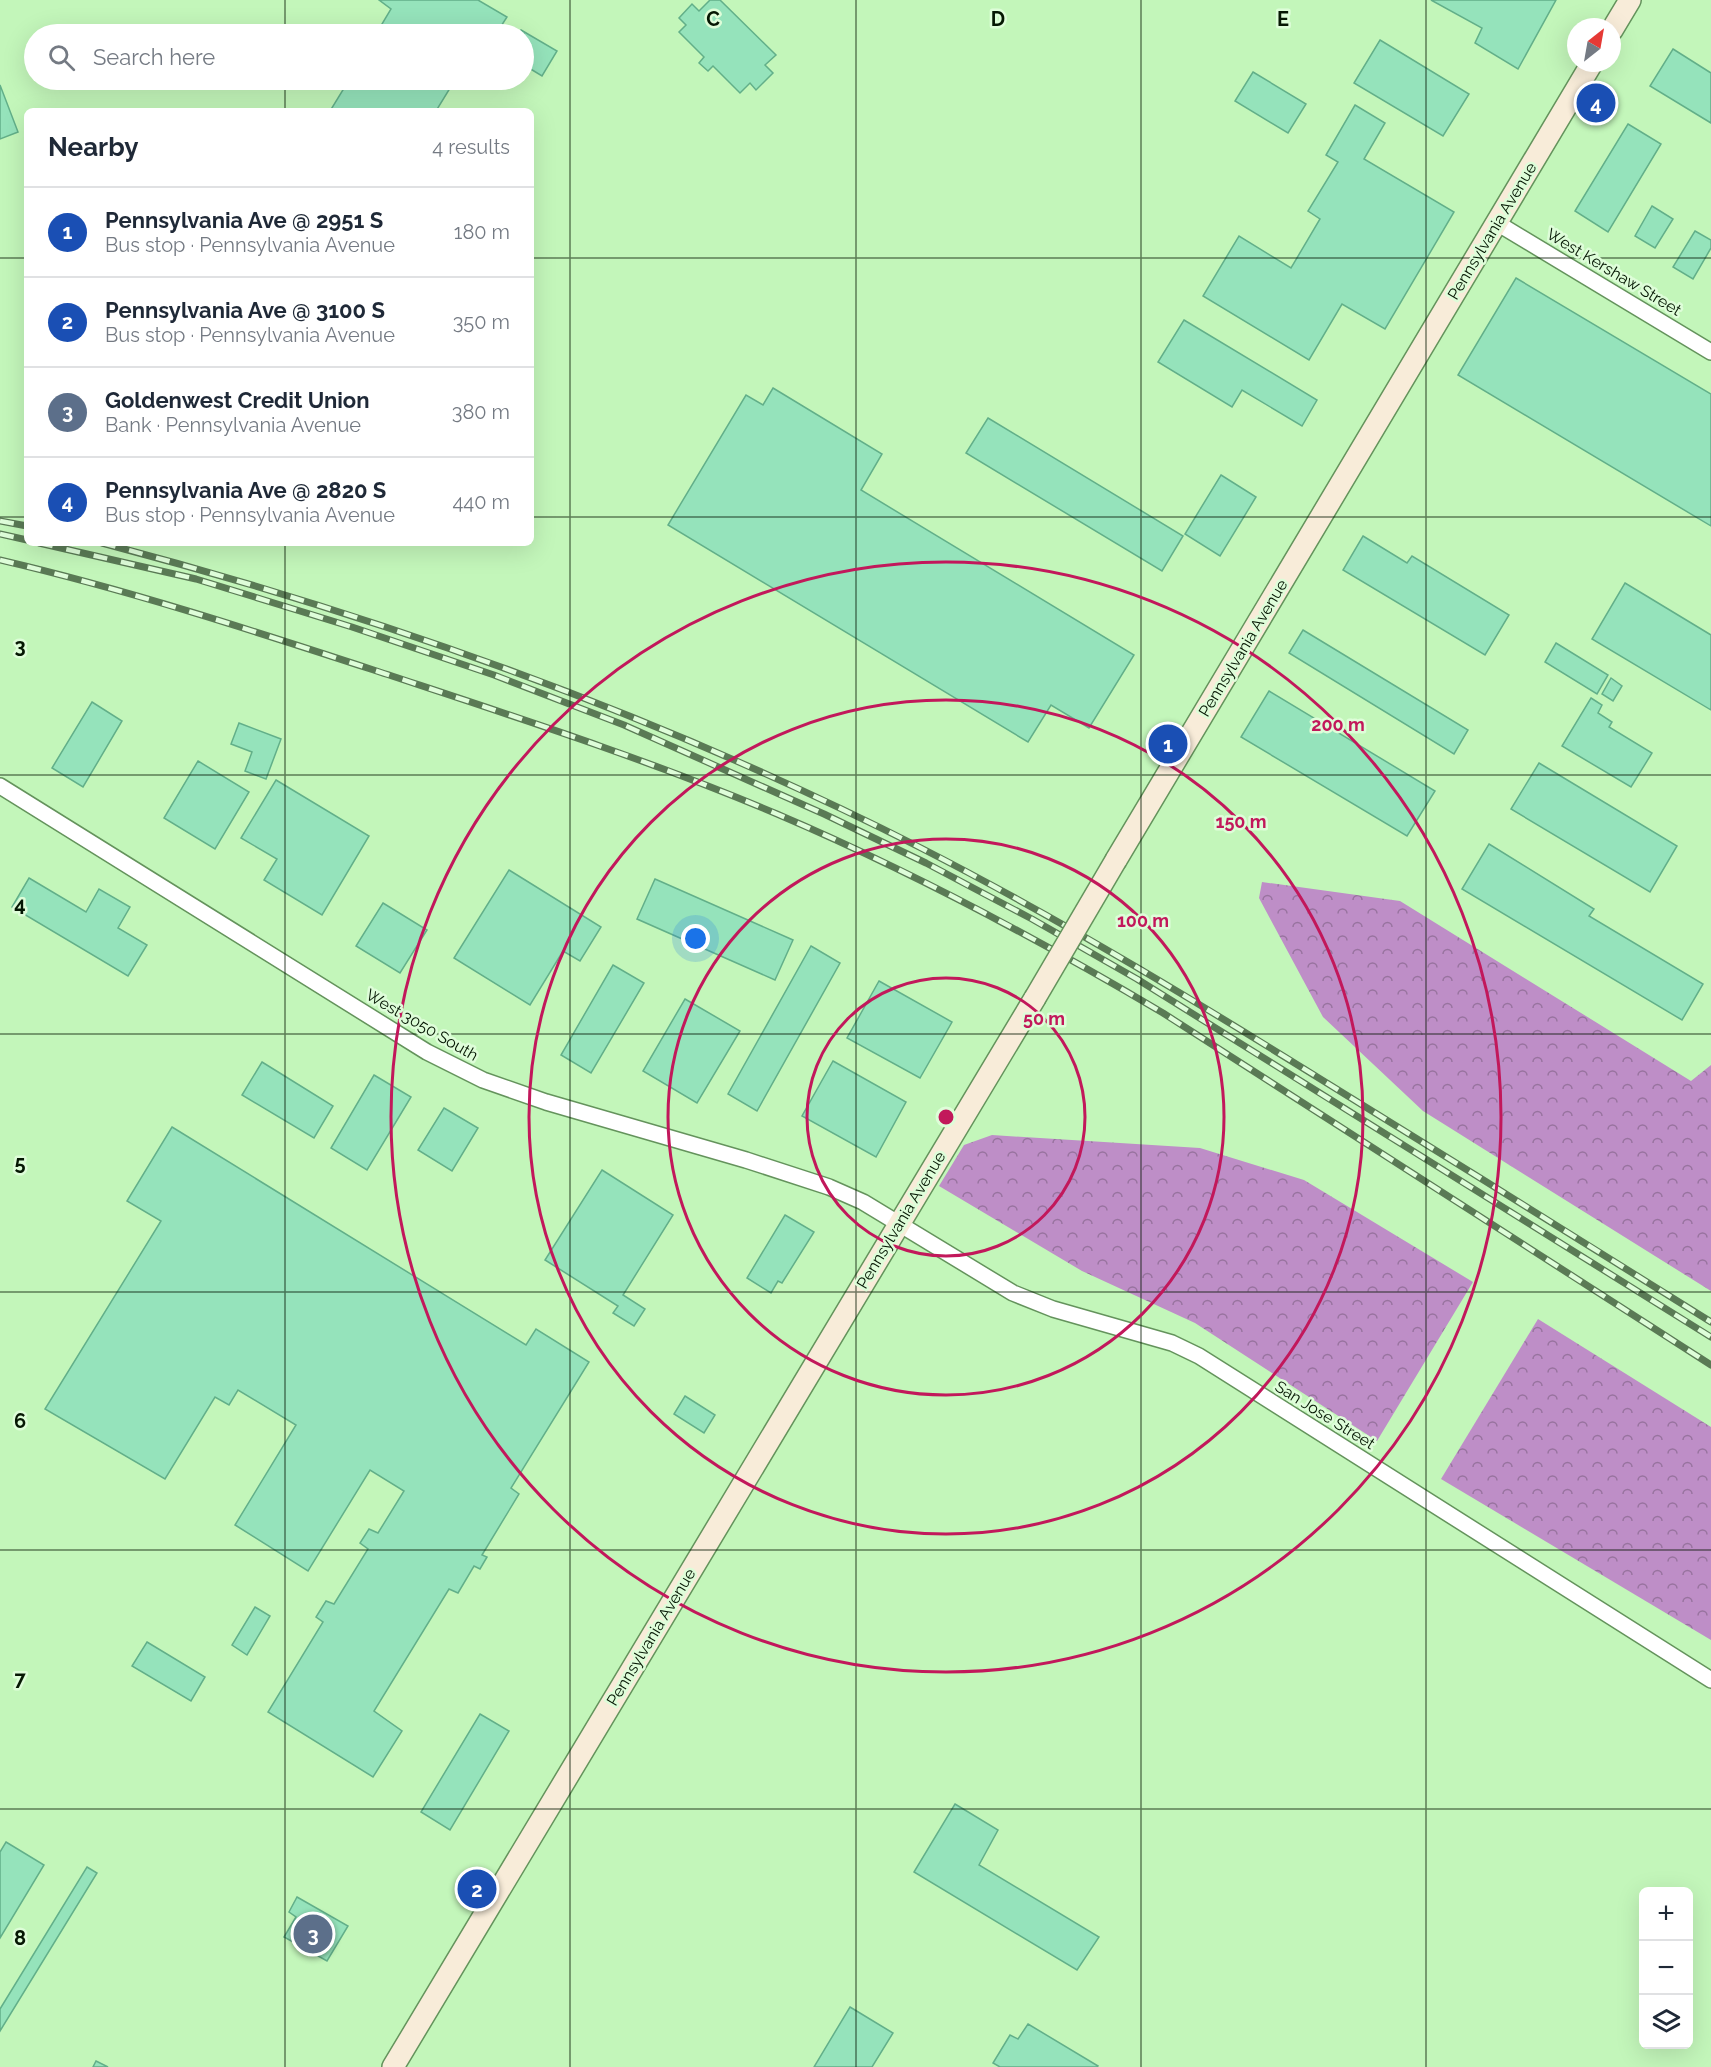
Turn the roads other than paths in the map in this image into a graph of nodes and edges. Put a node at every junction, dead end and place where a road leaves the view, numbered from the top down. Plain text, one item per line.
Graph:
1 (1630, 0) edge
2 (1619, 18) edge
3 (1588, 72) edge
4 (1497, 223) junction
5 (1711, 352) edge
6 (0, 786) edge
7 (898, 1224) junction
8 (1711, 1680) edge
9 (393, 2067) edge

1 - 2 street
3 - 4 street, Pennsylvania Avenue
4 - 5 street, West Kershaw Street
4 - 7 street, Pennsylvania Avenue, bridge
6 - 7 street, West 3050 South
7 - 8 street, San Jose Street
7 - 9 street, Pennsylvania Avenue

